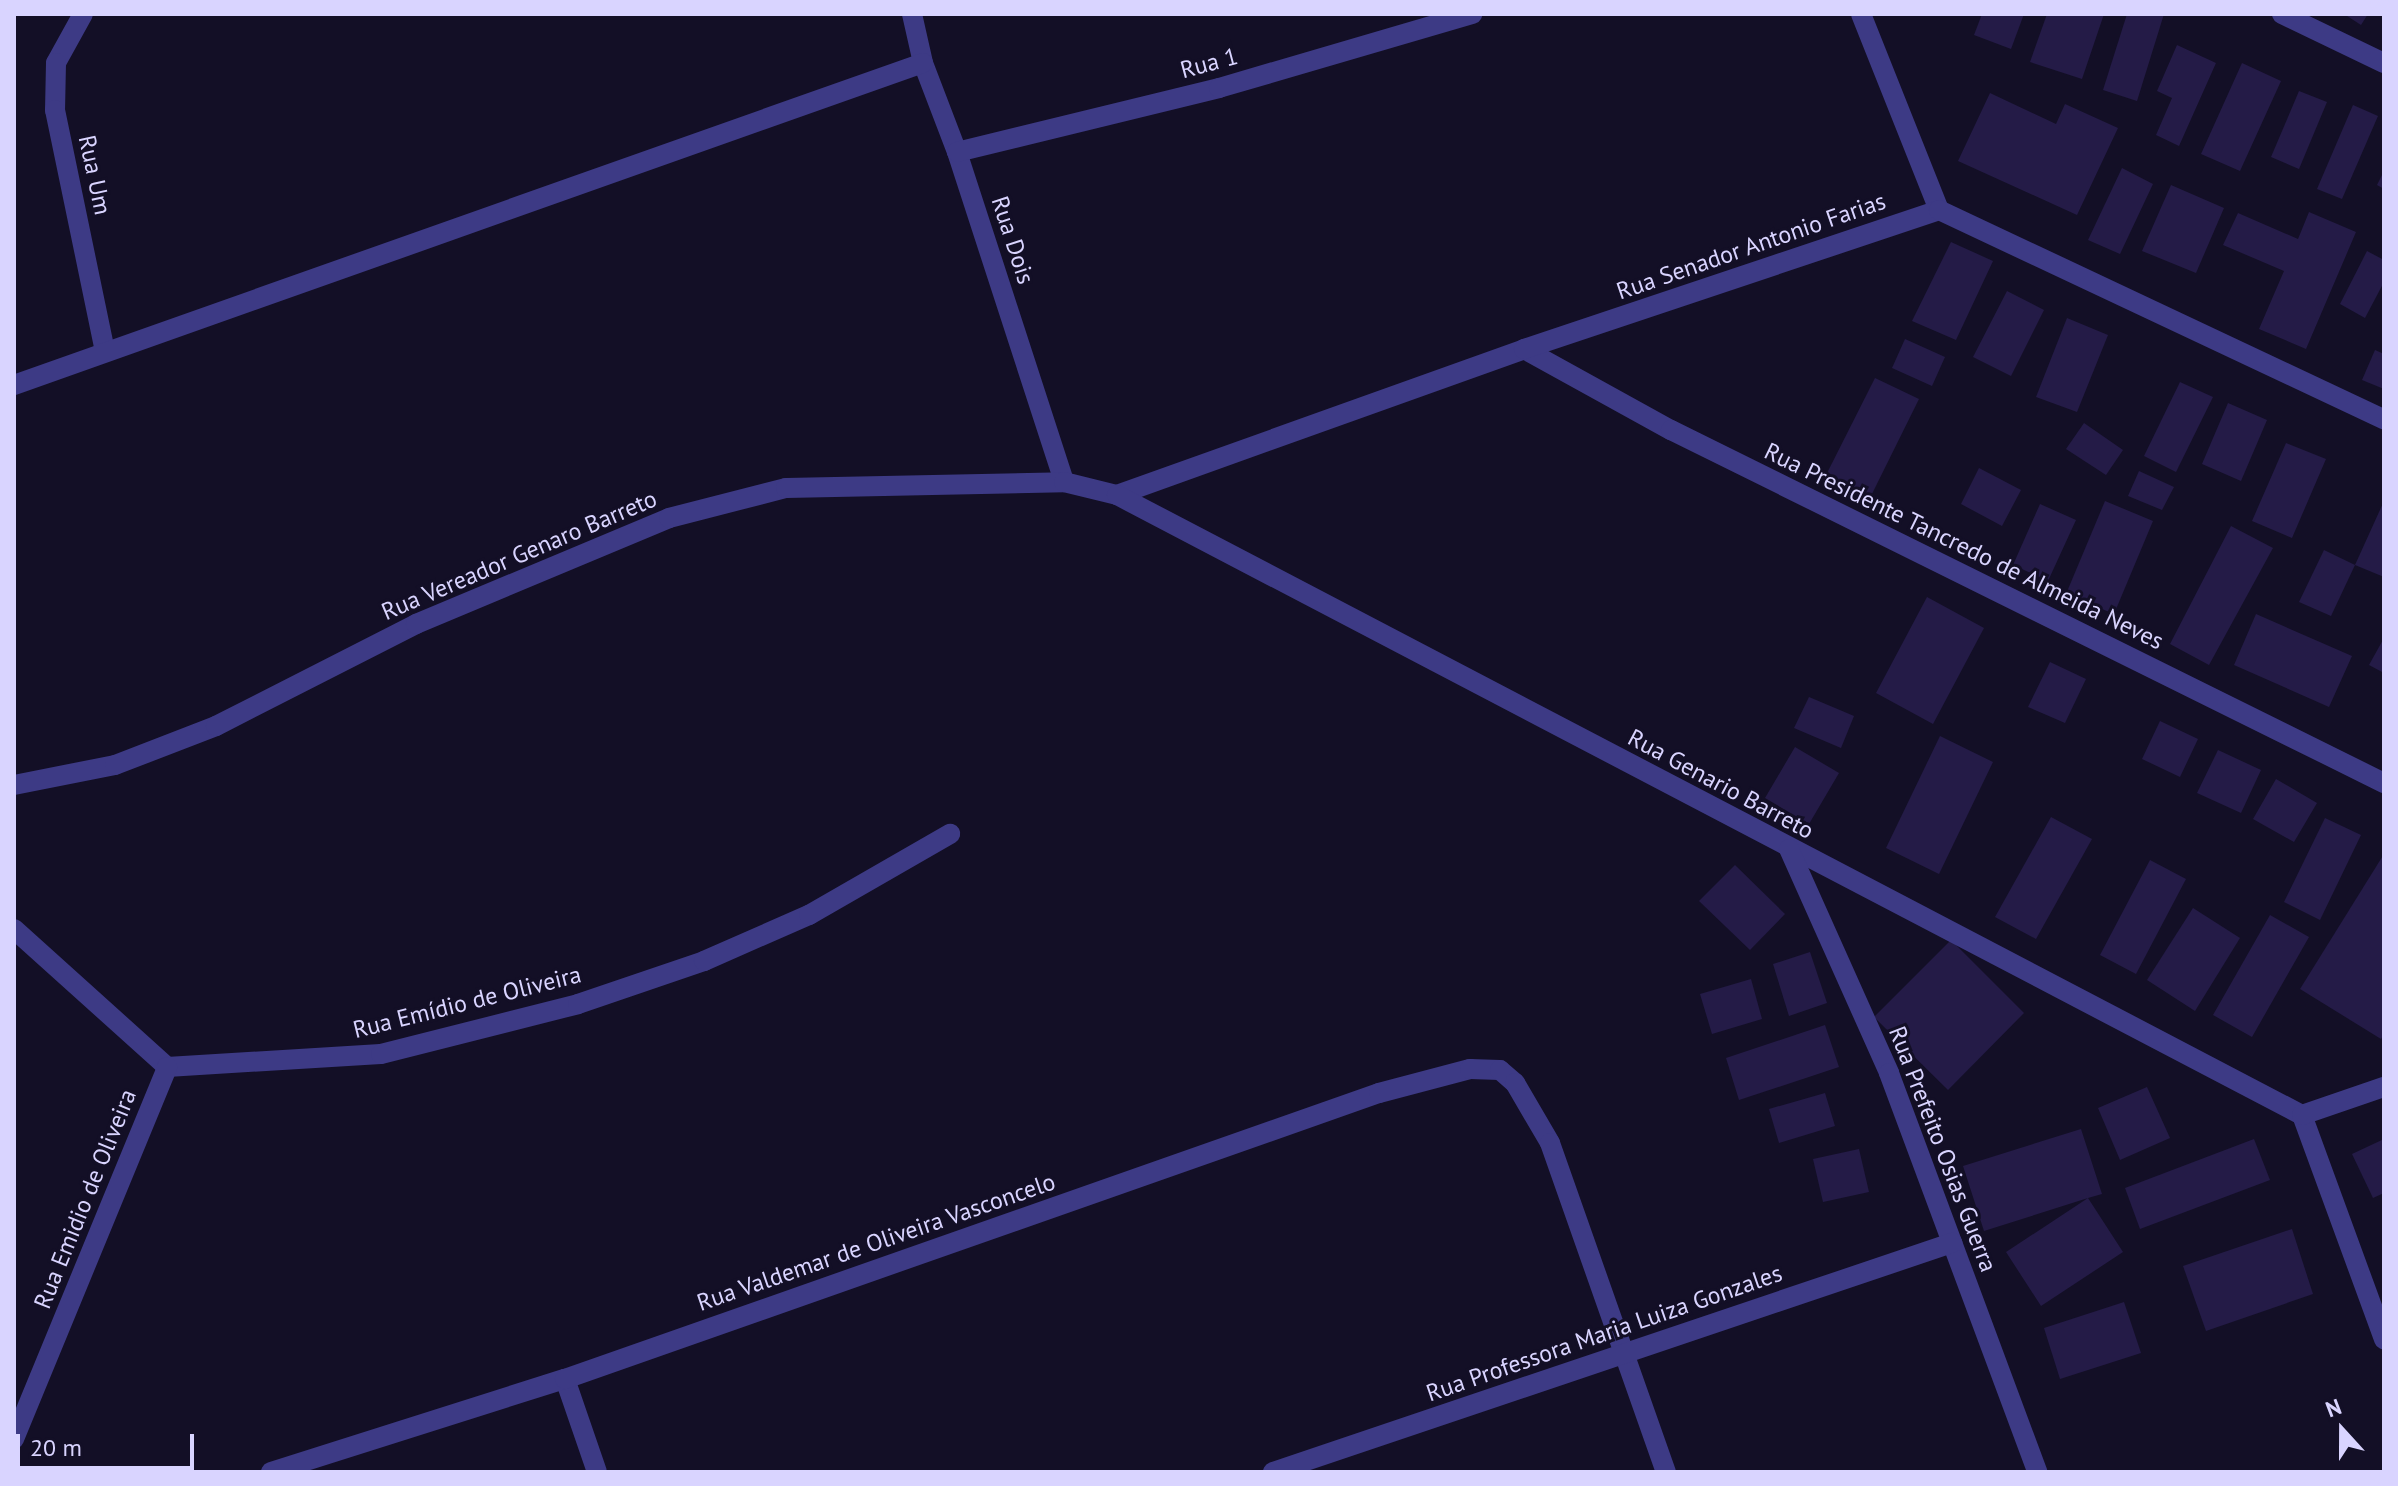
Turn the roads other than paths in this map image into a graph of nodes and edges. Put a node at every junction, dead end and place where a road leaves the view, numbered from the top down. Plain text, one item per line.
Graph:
1 (83, 14) edge
2 (912, 14) edge
3 (1472, 14) edge
4 (1861, 14) edge
5 (2282, 14) edge
6 (1421, 22) edge
7 (923, 63) junction
8 (2384, 63) edge
9 (957, 152) junction
10 (1939, 210) junction
11 (1524, 349) junction
12 (105, 352) junction
13 (14, 385) edge
14 (2384, 419) edge
15 (1064, 482) junction
16 (1117, 495) junction
17 (2384, 783) edge
18 (14, 785) edge
19 (950, 834) dead end
20 (1789, 849) junction
21 (14, 929) edge
22 (167, 1067) junction
23 (2384, 1087) edge
24 (2302, 1115) junction
25 (1952, 1243) junction
26 (2384, 1339) edge
27 (1623, 1353) junction
28 (565, 1379) junction
29 (14, 1439) edge
30 (271, 1472) edge
31 (597, 1472) edge
32 (1273, 1472) edge
33 (1666, 1472) edge
34 (2037, 1472) edge

1 - 12 street, Rua Um
2 - 7 street, Rua Dois
3 - 6 street, Rua 1
4 - 10 street
5 - 8 street
6 - 9 street, Rua 1
7 - 9 street, Rua Dois
7 - 12 street
9 - 15 street, Rua Dois
10 - 11 street, Rua Senador Antonio Farias
10 - 14 street
11 - 16 street, Rua Senador Antonio Farias
11 - 17 street, Rua Presidente Tancredo de Almeida Neves
12 - 13 street
15 - 16 street, Rua Vereador Genaro Barreto
15 - 18 street, Rua Vereador Genaro Barreto
16 - 20 street, Rua Genario Barreto
19 - 22 street, Rua Emídio de Oliveira
20 - 24 street, Rua Genario Barreto
20 - 25 street, Rua Prefeito Osias Guerra
21 - 22 street
22 - 29 street, Rua Emidio de Oliveira
23 - 24 street
24 - 26 street
25 - 27 street, Rua Professora Maria Luiza Gonzales
25 - 34 street, Rua Prefeito Osias Guerra
27 - 28 street, Rua Valdemar de Oliveira Vasconcelo
27 - 32 street, Rua Professora Maria Luiza Gonzales
27 - 33 street
28 - 30 street, Rua Valdemar de Oliveira Vasconcelo
28 - 31 street

